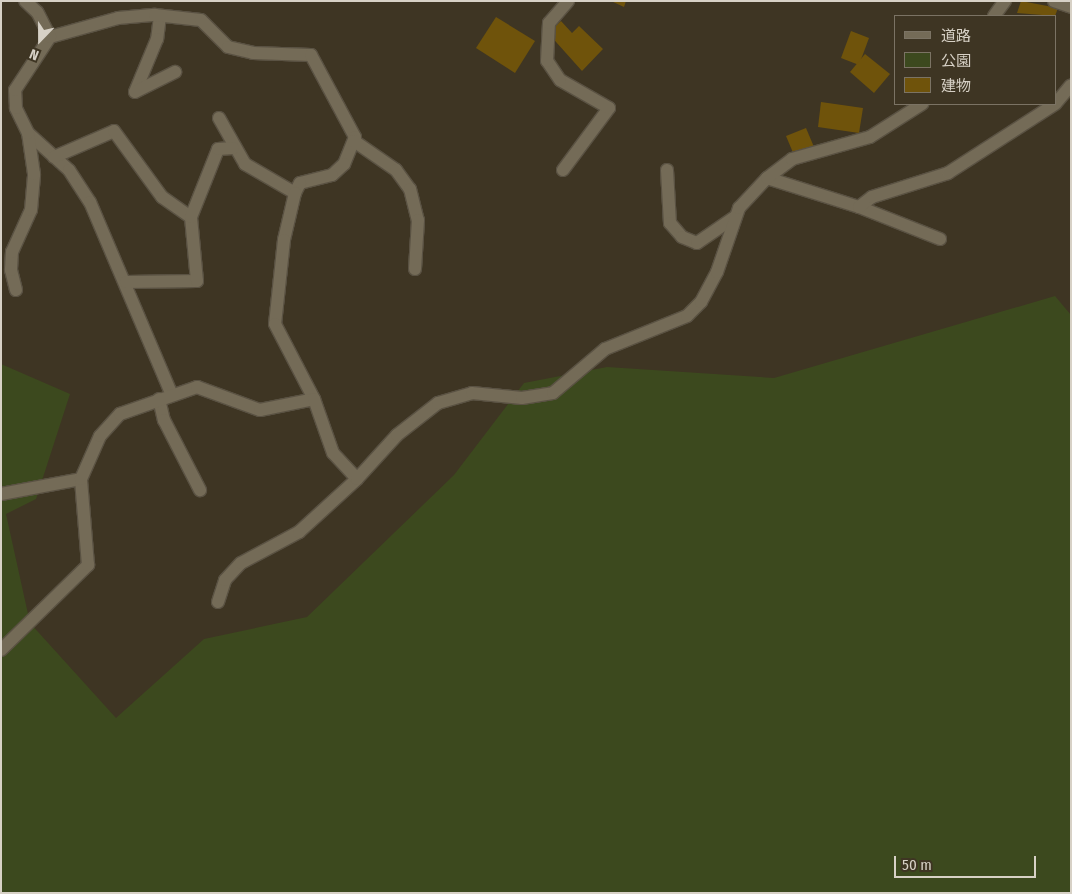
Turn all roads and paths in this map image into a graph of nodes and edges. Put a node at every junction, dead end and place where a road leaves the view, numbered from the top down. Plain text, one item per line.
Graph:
1 (25, 1) edge
2 (568, 1) edge
3 (1005, 1) edge
4 (1054, 1) edge
5 (1071, 7) edge
6 (995, 15) edge
7 (160, 16) junction
8 (50, 37) junction
9 (175, 72) dead end
10 (1071, 85) edge
11 (1057, 101) edge
12 (920, 105) edge
13 (1052, 105) edge
14 (219, 118) dead end
15 (28, 132) junction
16 (354, 141) junction
17 (233, 148) junction
18 (54, 156) junction
19 (563, 170) dead end
20 (666, 170) dead end
21 (767, 178) junction
22 (295, 193) junction
23 (859, 207) junction
24 (191, 217) junction
25 (735, 217) junction
26 (940, 239) dead end
27 (415, 269) dead end
28 (126, 282) junction
29 (16, 290) dead end
30 (172, 395) junction
31 (159, 399) junction
32 (314, 399) junction
33 (358, 478) junction
34 (81, 479) junction
35 (200, 490) dead end
36 (1, 494) edge
37 (218, 602) dead end
38 (1, 650) edge

1 - 8 street
2 - 19 street
3 - 6 street
4 - 5 street
7 - 8 street
7 - 9 street
7 - 16 street
8 - 15 street
10 - 11 street
12 - 21 street
13 - 23 street
14 - 17 street
15 - 18 street
15 - 29 street
16 - 22 street
16 - 27 street
17 - 22 street
17 - 24 street
18 - 24 street
18 - 28 street
20 - 25 street
21 - 23 street
21 - 25 street
22 - 32 street
23 - 26 street
24 - 28 street
25 - 33 street
28 - 30 street
30 - 31 street
30 - 32 street
31 - 34 street
31 - 35 street
32 - 33 street
33 - 37 street
34 - 36 street
34 - 38 street

